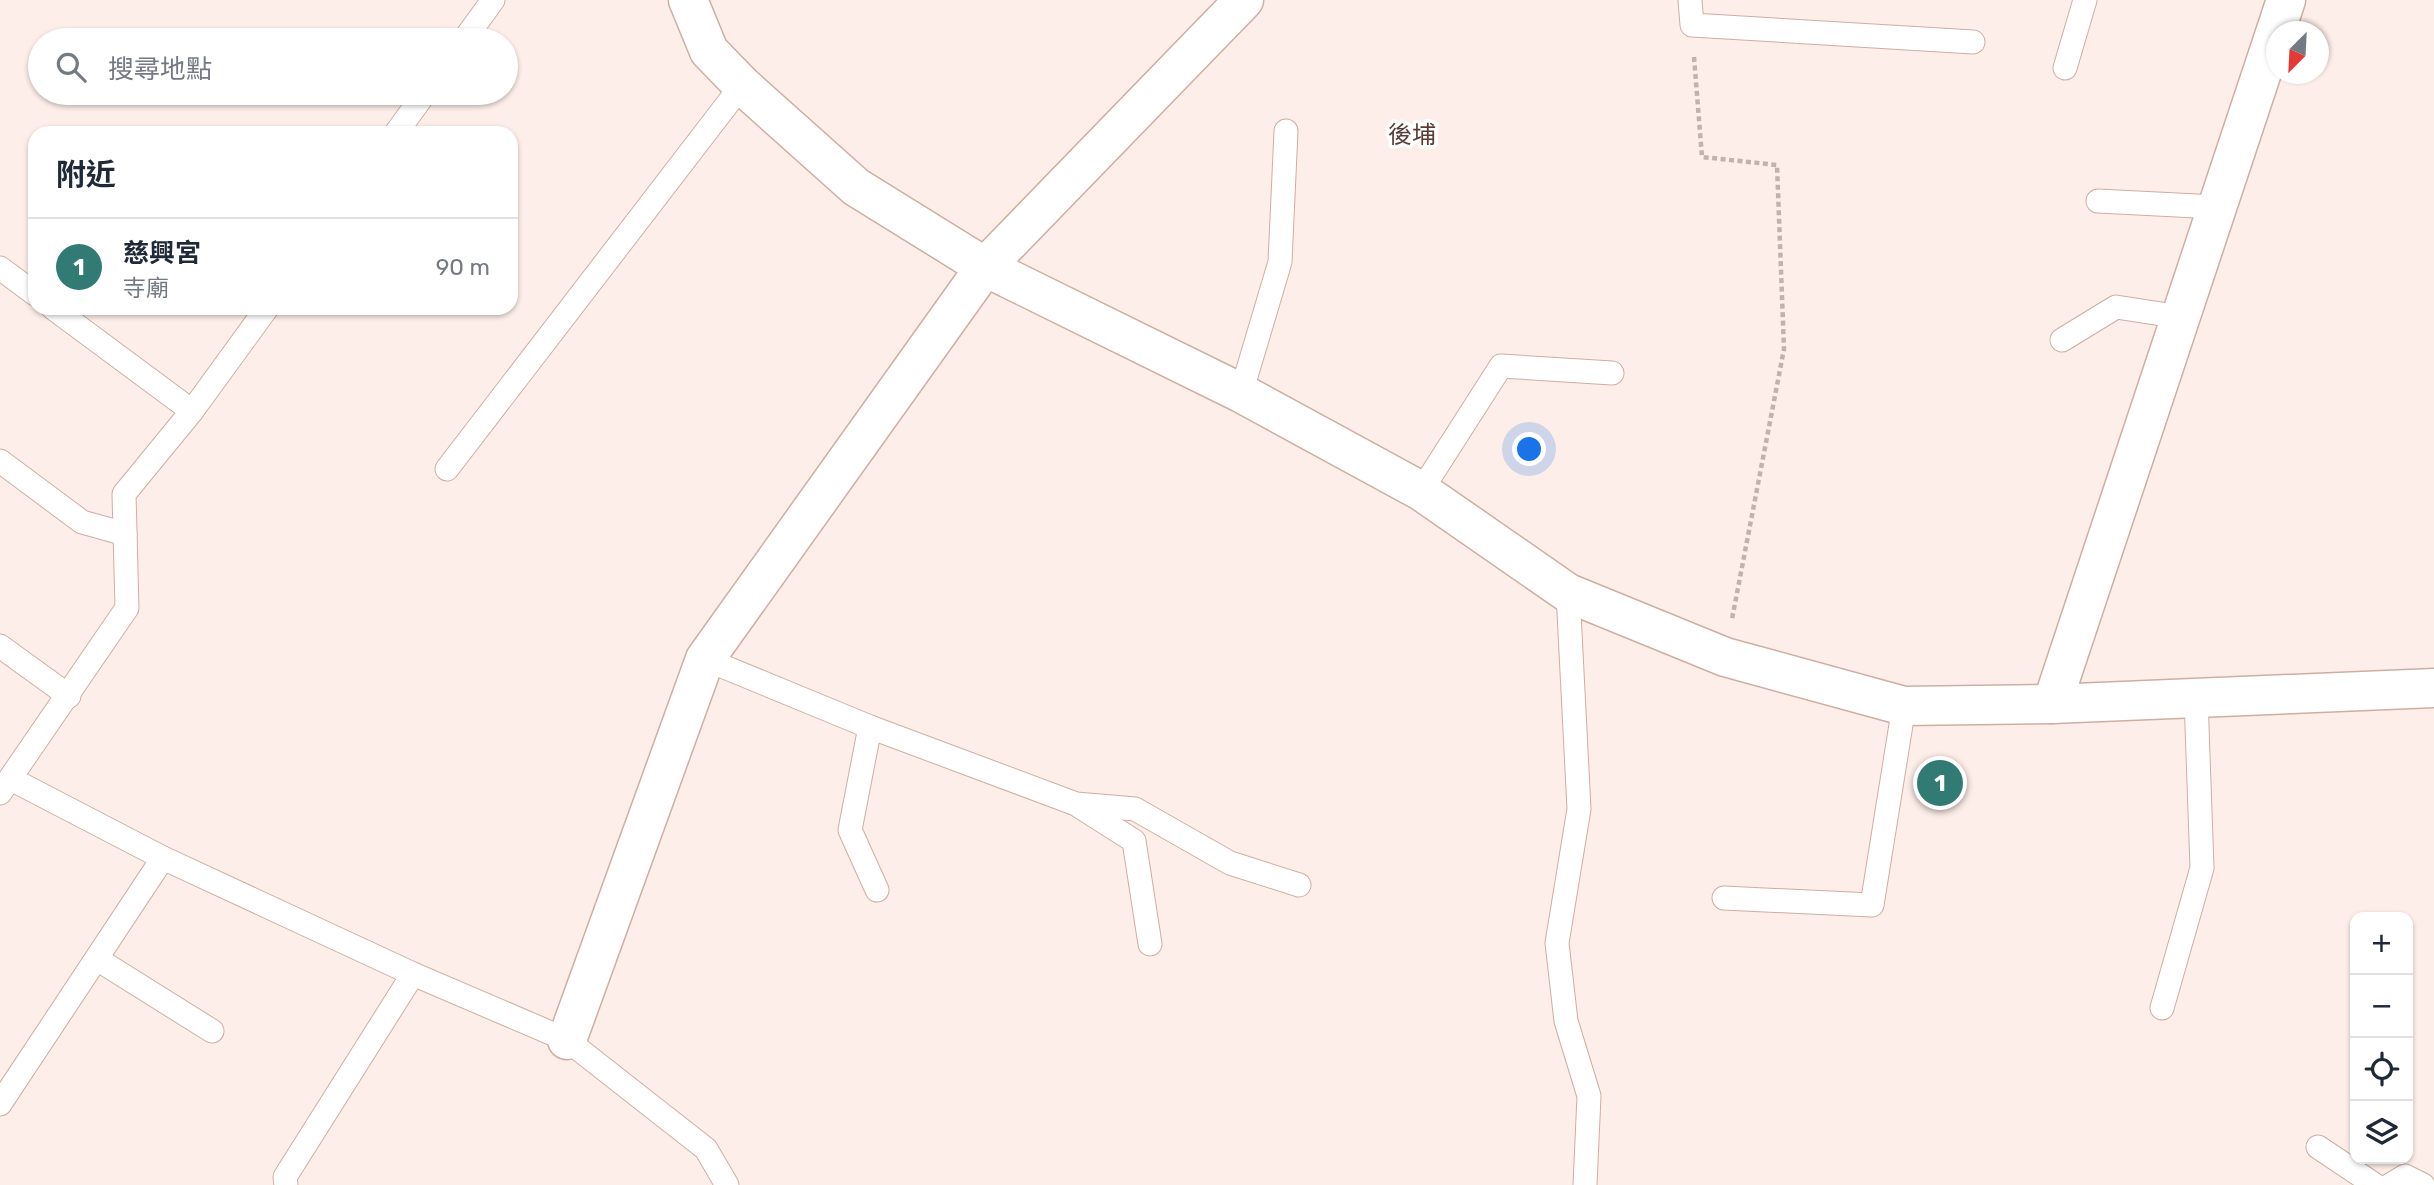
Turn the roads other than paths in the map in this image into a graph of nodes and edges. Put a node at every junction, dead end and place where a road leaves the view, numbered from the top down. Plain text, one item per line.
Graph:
1 (494, 0) edge
2 (688, 0) edge
3 (1690, 0) edge
4 (2085, 0) edge
5 (2286, 0) edge
6 (1242, 1) edge
7 (473, 28) edge
8 (1973, 42) dead end
9 (2065, 68) dead end
10 (742, 85) junction
11 (416, 105) edge
12 (401, 126) edge
13 (1286, 131) dead end
14 (2098, 201) dead end
15 (2216, 207) junction
16 (985, 267) junction
17 (0, 268) edge
18 (28, 289) edge
19 (62, 315) edge
20 (262, 315) edge
21 (2180, 317) junction
22 (2062, 340) dead end
23 (1612, 373) dead end
24 (1241, 393) junction
25 (192, 411) junction
26 (0, 461) edge
27 (447, 469) dead end
28 (1422, 491) junction
29 (125, 534) junction
30 (1569, 593) junction
31 (0, 646) edge
32 (705, 659) junction
33 (2431, 695) edge
34 (69, 696) junction
35 (2196, 698) junction
36 (2052, 704) junction
37 (1904, 706) junction
38 (870, 727) junction
39 (5, 786) edge
40 (1076, 804) junction
41 (163, 858) junction
42 (1299, 885) dead end
43 (877, 890) dead end
44 (1724, 898) dead end
45 (1150, 944) dead end
46 (97, 958) junction
47 (413, 974) junction
48 (2162, 1008) dead end
49 (212, 1031) dead end
50 (567, 1040) junction
51 (0, 1104) edge
52 (2318, 1147) dead end
53 (286, 1185) edge
54 (727, 1185) edge
55 (1586, 1185) edge
56 (2375, 1185) edge
57 (2390, 1185) edge
58 (2423, 1185) edge

1 - 7 lane
2 - 10 street
3 - 8 lane
4 - 9 lane
5 - 15 street
6 - 16 street
10 - 16 street
10 - 27 lane
11 - 12 lane
13 - 24 lane
14 - 15 lane
15 - 21 street
16 - 24 street
16 - 32 street
17 - 18 lane
19 - 25 lane
20 - 25 lane
21 - 22 lane
21 - 36 street
23 - 28 lane
24 - 28 street
25 - 29 lane
26 - 29 lane
28 - 30 street
29 - 34 lane
30 - 37 street
30 - 55 lane
31 - 34 lane
32 - 38 lane
32 - 50 street
33 - 35 street
34 - 39 lane
35 - 36 street
35 - 48 lane
36 - 37 street
37 - 44 lane
38 - 40 lane
38 - 43 lane
39 - 41 lane
40 - 42 lane
40 - 45 lane
41 - 46 lane
41 - 47 lane
46 - 49 lane
46 - 51 lane
47 - 50 lane
47 - 53 lane
50 - 54 lane
52 - 56 lane
57 - 58 lane

